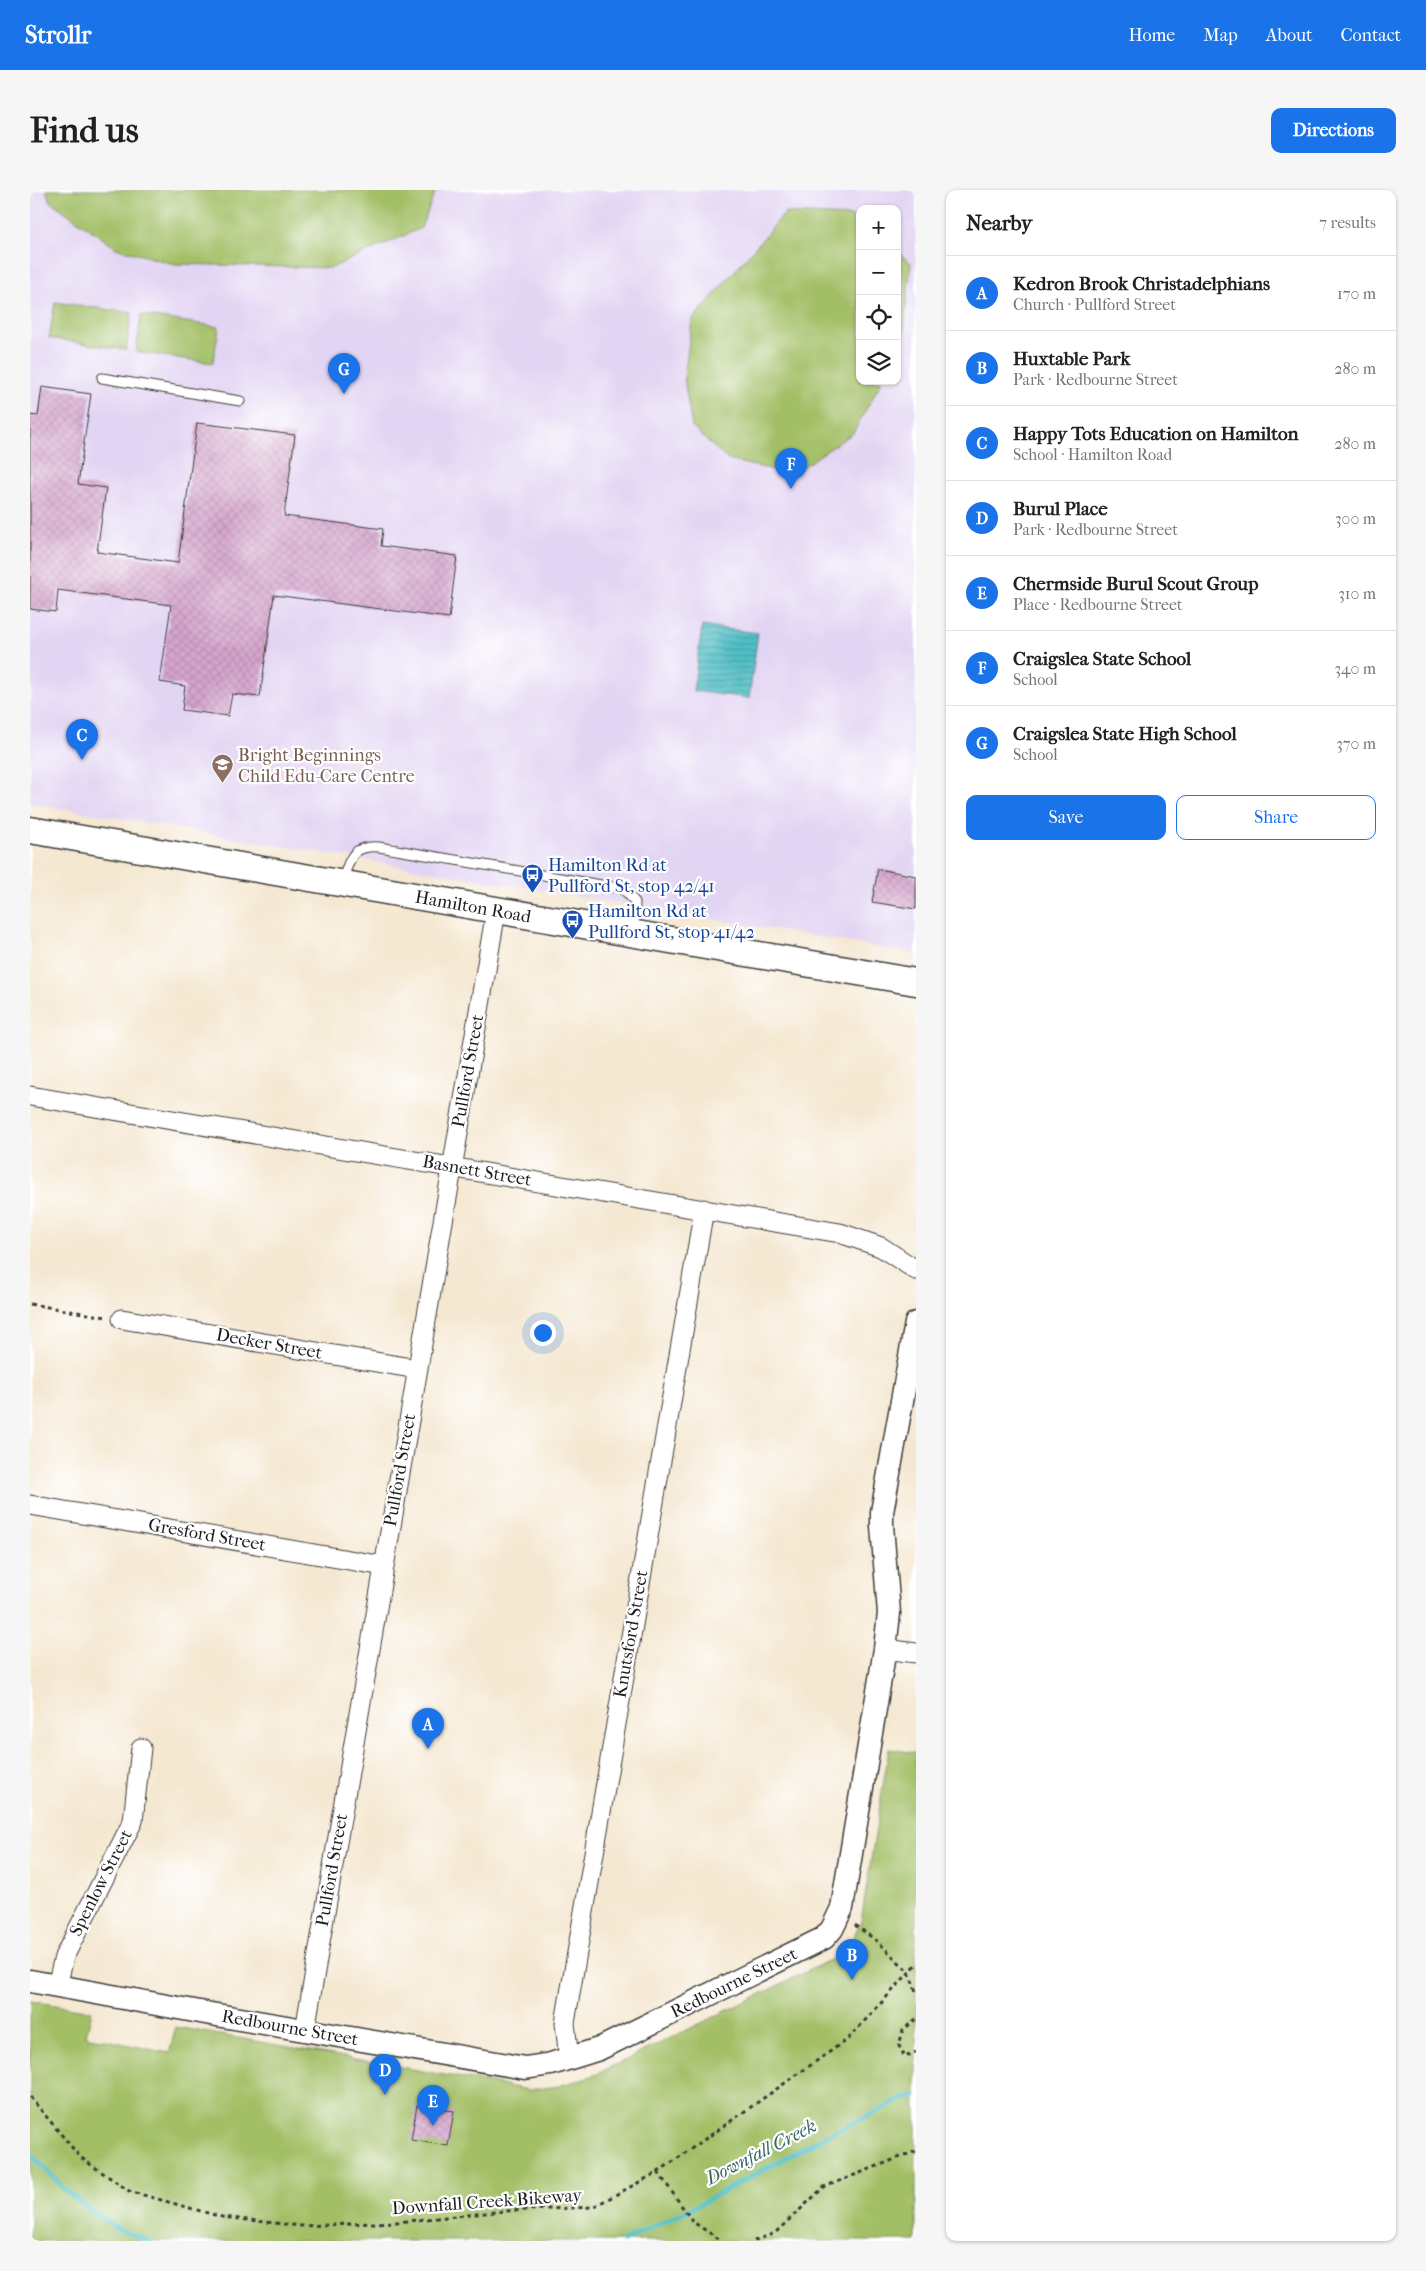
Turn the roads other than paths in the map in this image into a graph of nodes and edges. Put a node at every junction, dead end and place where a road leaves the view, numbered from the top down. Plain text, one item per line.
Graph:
1 (102, 378) dead end
2 (240, 401) dead end
3 (30, 830) edge
4 (342, 884) junction
5 (496, 911) junction
6 (634, 934) junction
7 (916, 982) edge
8 (30, 1096) edge
9 (452, 1167) junction
10 (704, 1209) junction
11 (916, 1270) edge
12 (122, 1320) road end
13 (916, 1323) edge
14 (417, 1369) junction
15 (30, 1505) edge
16 (384, 1566) junction
17 (885, 1649) junction
18 (916, 1653) edge
19 (141, 1748) dead end
20 (30, 1981) edge
21 (57, 1986) junction
22 (305, 2030) junction
23 (569, 2059) junction

1 - 2 lane
3 - 4 main road, Hamilton Road
4 - 5 main road, Hamilton Road
4 - 6 lane
5 - 6 main road, Hamilton Road
5 - 9 street, Pullford Street
6 - 7 main road, Hamilton Road
8 - 9 street, Basnett Street
9 - 10 street, Basnett Street
9 - 14 street, Pullford Street
10 - 11 street, Basnett Street
10 - 23 street, Knutsford Street
12 - 14 street, Decker Street
13 - 17 street, Redbourne Street
14 - 16 street, Pullford Street
15 - 16 street, Gresford Street
16 - 22 street, Pullford Street
17 - 18 street
17 - 23 street, Redbourne Street
19 - 21 street, Spenlow Street
20 - 21 street, Redbourne Street
21 - 22 street, Redbourne Street
22 - 23 street, Redbourne Street

